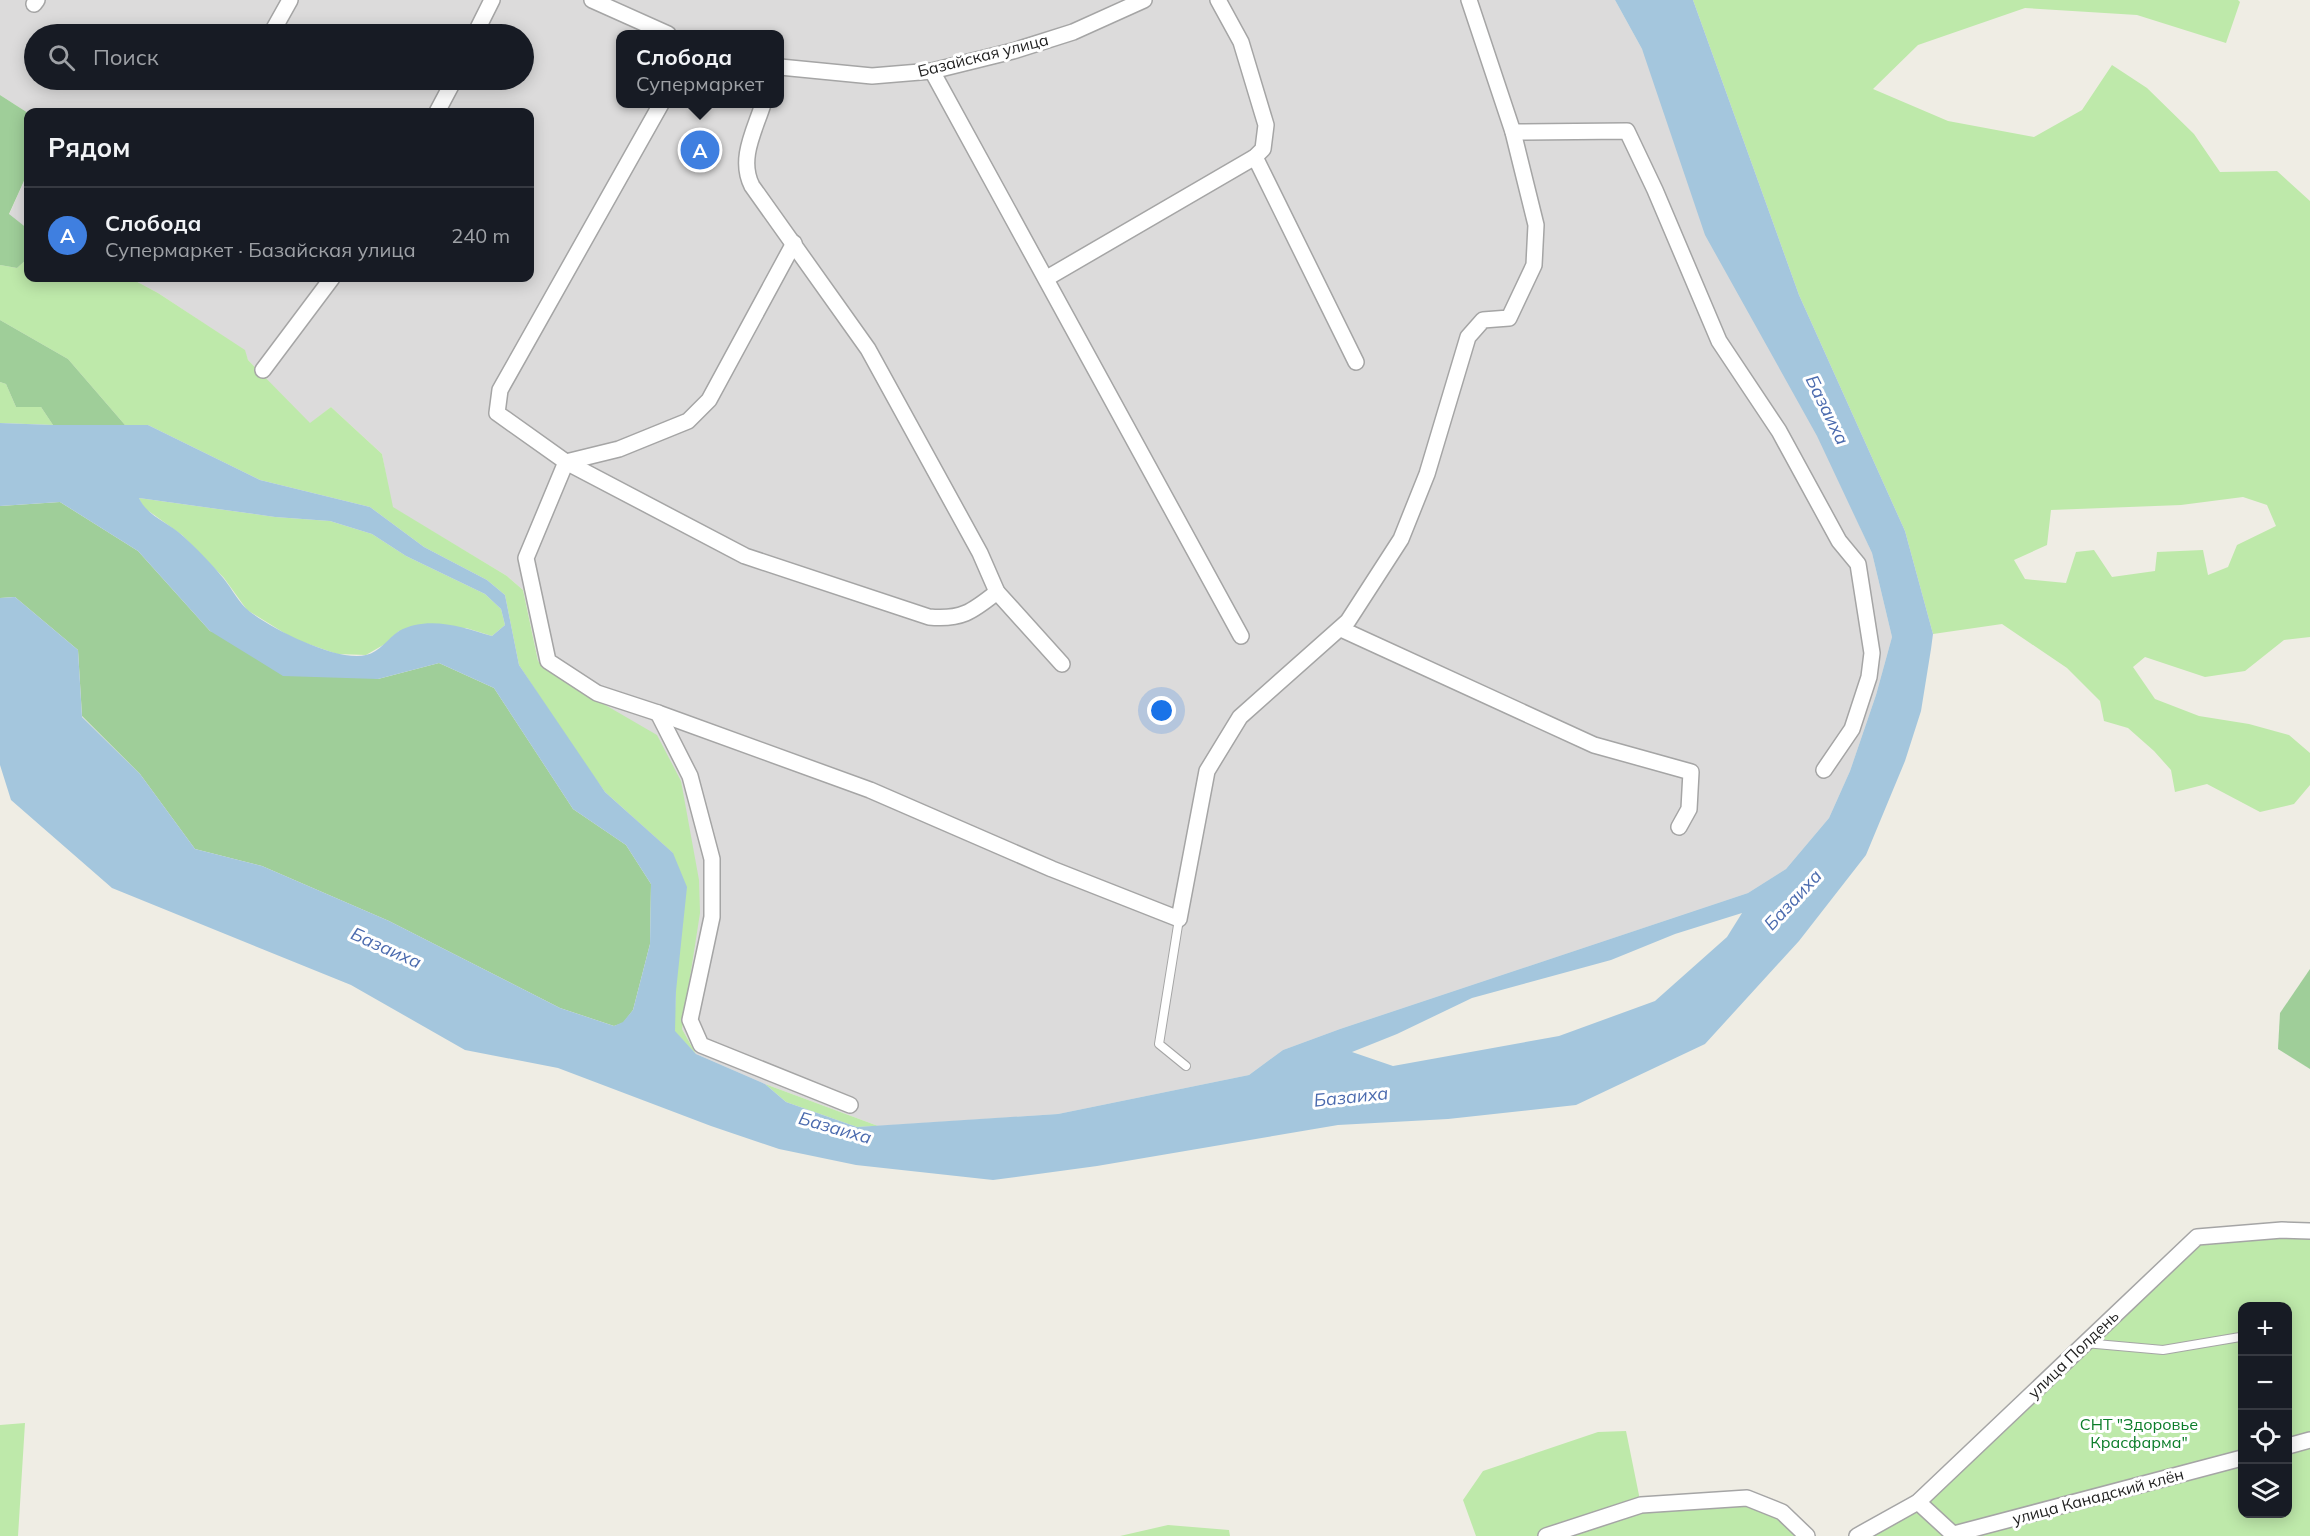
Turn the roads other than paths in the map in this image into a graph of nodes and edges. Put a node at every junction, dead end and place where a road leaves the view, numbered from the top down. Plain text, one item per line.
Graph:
1 (290, 0) edge
2 (492, 0) edge
3 (592, 0) edge
4 (1144, 0) edge
5 (1218, 0) edge
6 (1469, 0) edge
7 (277, 24) edge
8 (481, 24) edge
9 (659, 30) edge
10 (784, 67) edge
11 (932, 71) junction
12 (449, 90) edge
13 (439, 108) edge
14 (659, 108) edge
15 (762, 108) edge
16 (1514, 132) junction
17 (1255, 157) junction
18 (794, 243) junction
19 (1047, 278) junction
20 (329, 282) edge
21 (1356, 362) dead end
22 (263, 370) dead end
23 (566, 462) junction
24 (997, 592) junction
25 (1341, 629) junction
26 (1241, 636) dead end
27 (1062, 664) dead end
28 (658, 713) junction
29 (1824, 770) dead end
30 (1679, 827) dead end
31 (1179, 919) junction
32 (1186, 1066) dead end
33 (850, 1105) dead end
34 (2310, 1231) edge
35 (2238, 1337) edge
36 (2083, 1343) junction
37 (2310, 1440) edge
38 (2292, 1445) edge
39 (2238, 1459) edge
40 (1918, 1502) junction
41 (1955, 1535) edge
42 (1546, 1536) edge
43 (1807, 1536) edge
44 (1857, 1536) edge

1 - 7 street
2 - 8 street
3 - 9 street
4 - 11 street, Базайская улица
5 - 17 street
6 - 16 street
10 - 11 street, Базайская улица
11 - 19 street
12 - 13 street
14 - 23 street
15 - 18 street
16 - 25 street
16 - 29 street
17 - 19 street
17 - 21 street
18 - 23 street
18 - 24 street
19 - 26 street
20 - 22 street
23 - 24 street
23 - 28 street
24 - 27 street
25 - 30 street
25 - 31 street
28 - 31 street
28 - 33 street
31 - 32 lane
34 - 36 street, улица Полдень
35 - 36 lane
36 - 40 street, улица Полдень
37 - 38 street
39 - 41 street, улица Канадский клён
40 - 41 street
40 - 44 street, улица Полдень
42 - 43 street

